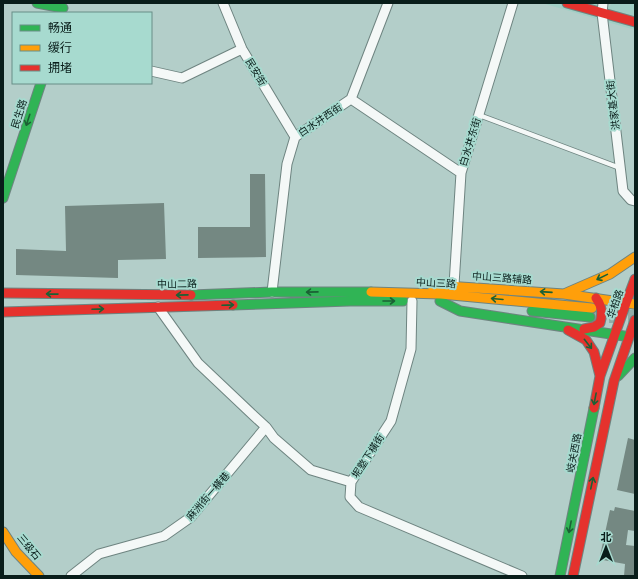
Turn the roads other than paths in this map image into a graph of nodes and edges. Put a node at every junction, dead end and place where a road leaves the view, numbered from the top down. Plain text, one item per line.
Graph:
1 (37, 3) edge
2 (223, 3) edge
3 (388, 3) edge
4 (513, 3) edge
5 (567, 3) edge
6 (603, 3) edge
7 (63, 8) edge
8 (602, 13) junction
9 (635, 22) edge
10 (242, 49) junction
11 (152, 71) edge
12 (40, 84) edge
13 (350, 99) junction
14 (479, 114) junction
15 (295, 137) junction
16 (620, 168) junction
17 (461, 173) junction
18 (3, 198) edge
19 (635, 201) edge
20 (635, 257) edge
21 (635, 279) edge
22 (405, 284) dead end
23 (419, 284) dead end
24 (454, 285) junction
25 (272, 292) junction
26 (376, 292) junction
27 (3, 293) edge
28 (564, 294) junction
29 (351, 296) junction
30 (596, 298) junction
31 (412, 301) junction
32 (440, 301) junction
33 (631, 304) edge
34 (158, 307) junction
35 (592, 308) tunnel mouth
36 (3, 312) edge
37 (590, 317) tunnel mouth
38 (635, 320) edge
39 (559, 325) junction
40 (583, 329) junction
41 (615, 335) junction
42 (632, 336) edge
43 (635, 358) edge
44 (600, 376) junction
45 (614, 381) junction
46 (266, 427) junction
47 (351, 482) junction
48 (3, 532) edge
49 (39, 576) edge
50 (71, 576) edge
51 (522, 576) edge
52 (560, 576) edge
53 (573, 576) edge

1 - 7 main road
2 - 10 street, 民安街
3 - 13 street, 白水井西街
4 - 14 street, 白水井东街
5 - 8 main road
6 - 8 street, 洪家基大街
8 - 9 main road
8 - 16 street, 洪家基大街
10 - 11 street
10 - 15 street, 民安街
12 -> 18 main road, 民生路
13 - 15 street, 白水井西街
13 - 17 street
14 - 16 lane
14 - 17 street, 白水井东街
15 - 25 street, 白水井西街
16 - 19 street, 洪家基大街
17 - 24 street, 白水井东街
20 -> 28 main road
21 - 33 main road, 华柏路
22 - 26 main road
23 - 24 main road, 中山三路辅路
28 -> 24 main road, 中山三路辅路
25 -> 27 main road, 中山二路
29 -> 25 main road, 中山二路
26 - 29 main road, 中山三路
35 -> 26 main road, 中山三路
28 - 30 main road, 中山三路辅路
29 -> 31 main road, 中山三路
34 -> 29 main road
30 - 33 main road, 中山三路辅路
30 - 40 main road
31 - 32 main road, 中山三路
31 - 47 street, 坭墪下橫街
32 - 37 main road, 中山三路
32 - 39 main road
33 - 41 main road, 华柏路
36 -> 34 main road
34 - 46 street
38 - 42 main road
39 - 40 main road
39 -> 44 main road
40 - 41 main road
41 - 42 main road
41 - 44 main road, 岐关西路
42 - 45 main road
43 - 45 main road
44 -> 52 main road, 岐关西路
53 -> 45 main road
46 - 47 street
46 - 50 street, 麻洲街一橫巷
47 - 51 street, 坭墪下橫街
48 - 49 main road, 三级石

